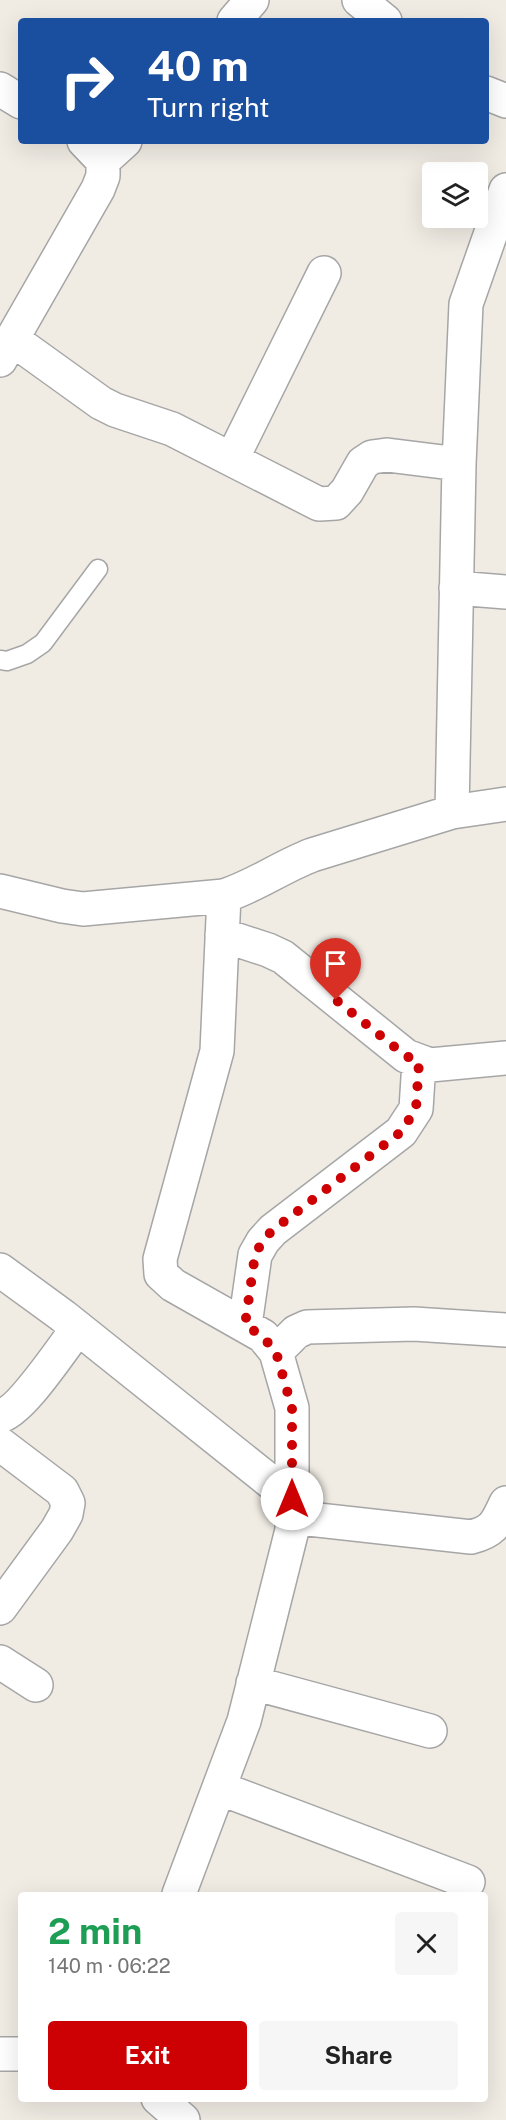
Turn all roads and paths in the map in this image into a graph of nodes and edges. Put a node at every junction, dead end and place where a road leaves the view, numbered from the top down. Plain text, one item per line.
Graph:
1 (252, 0) edge
2 (359, 0) edge
3 (237, 18) edge
4 (381, 18) edge
5 (0, 89) edge
6 (489, 94) edge
7 (18, 100) edge
8 (506, 101) edge
9 (104, 148) edge
10 (506, 190) edge
11 (324, 273) dead end
12 (6, 349) edge
13 (232, 459) junction
14 (459, 464) junction
15 (98, 569) dead end
16 (456, 588) junction
17 (506, 592) edge
18 (0, 660) edge
19 (506, 804) edge
20 (452, 812) junction
21 (0, 891) edge
22 (224, 896) junction
23 (222, 935) junction
24 (506, 1058) edge
25 (419, 1062) junction
26 (0, 1270) edge
27 (245, 1325) junction
28 (78, 1328) junction
29 (506, 1330) edge
30 (276, 1352) junction
31 (0, 1416) edge
32 (0, 1444) edge
33 (506, 1503) edge
34 (292, 1508) junction
35 (0, 1608) edge
36 (0, 1662) edge
37 (253, 1683) junction
38 (36, 1684) dead end
39 (430, 1731) dead end
40 (219, 1788) junction
41 (468, 1882) dead end
42 (180, 1892) edge
43 (0, 2054) edge
44 (18, 2054) edge
45 (163, 2102) edge
46 (183, 2120) edge

1 - 3 street
2 - 4 street
5 - 7 street
6 - 8 street
9 - 12 street
10 - 14 street
11 - 13 street
12 - 13 street
13 - 14 street
14 - 16 street
15 - 18 lane
16 - 17 street
16 - 20 street
19 - 20 street
20 - 22 street
21 - 22 street
22 - 23 street
23 - 25 street
23 - 27 street
24 - 25 street
25 - 27 street
26 - 28 street
27 - 30 street
28 - 31 street
28 - 34 street
29 - 30 street
30 - 34 street
32 - 35 street
33 - 34 street
34 - 37 street
36 - 38 street
37 - 39 street
37 - 40 street
40 - 41 street
40 - 42 street
43 - 44 street
45 - 46 street

